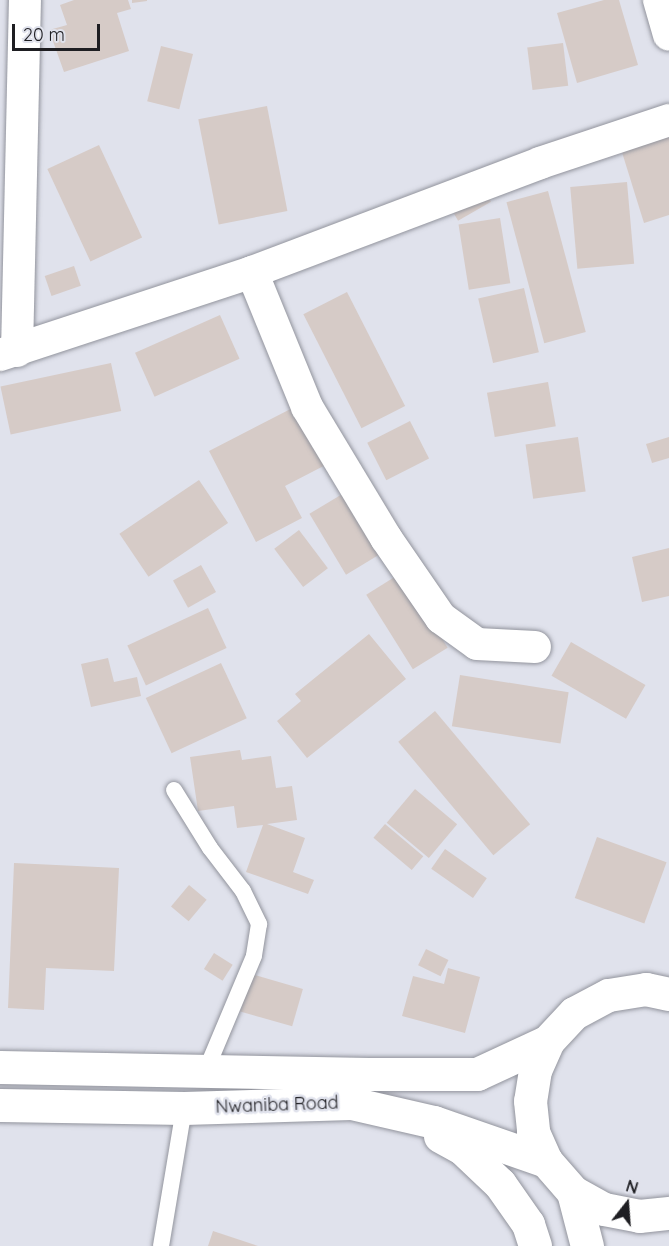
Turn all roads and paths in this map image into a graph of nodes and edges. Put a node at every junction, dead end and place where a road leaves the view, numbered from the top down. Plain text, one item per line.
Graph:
1 (25, 0) edge
2 (659, 0) edge
3 (669, 34) edge
4 (669, 120) edge
5 (252, 272) junction
6 (8, 353) edge
7 (535, 647) dead end
8 (174, 790) dead end
9 (669, 994) edge
10 (548, 1041) junction
11 (0, 1067) edge
12 (206, 1070) junction
13 (351, 1103) junction
14 (0, 1105) edge
15 (184, 1108) junction
16 (546, 1161) junction
17 (573, 1192) junction
18 (669, 1213) edge
19 (161, 1246) edge
20 (535, 1246) edge
21 (587, 1246) edge

1 - 6 street
2 - 3 street
4 - 5 street
5 - 6 street
5 - 7 street
8 - 12 lane
9 - 10 main road
10 - 12 main road
10 - 16 main road
11 - 12 main road
13 - 15 main road, Nwaniba Road
13 - 16 main road, Nwaniba Road
13 - 20 main road
14 - 15 main road, Nwaniba Road
15 - 19 lane
16 - 17 main road
17 - 18 main road
17 - 21 main road

